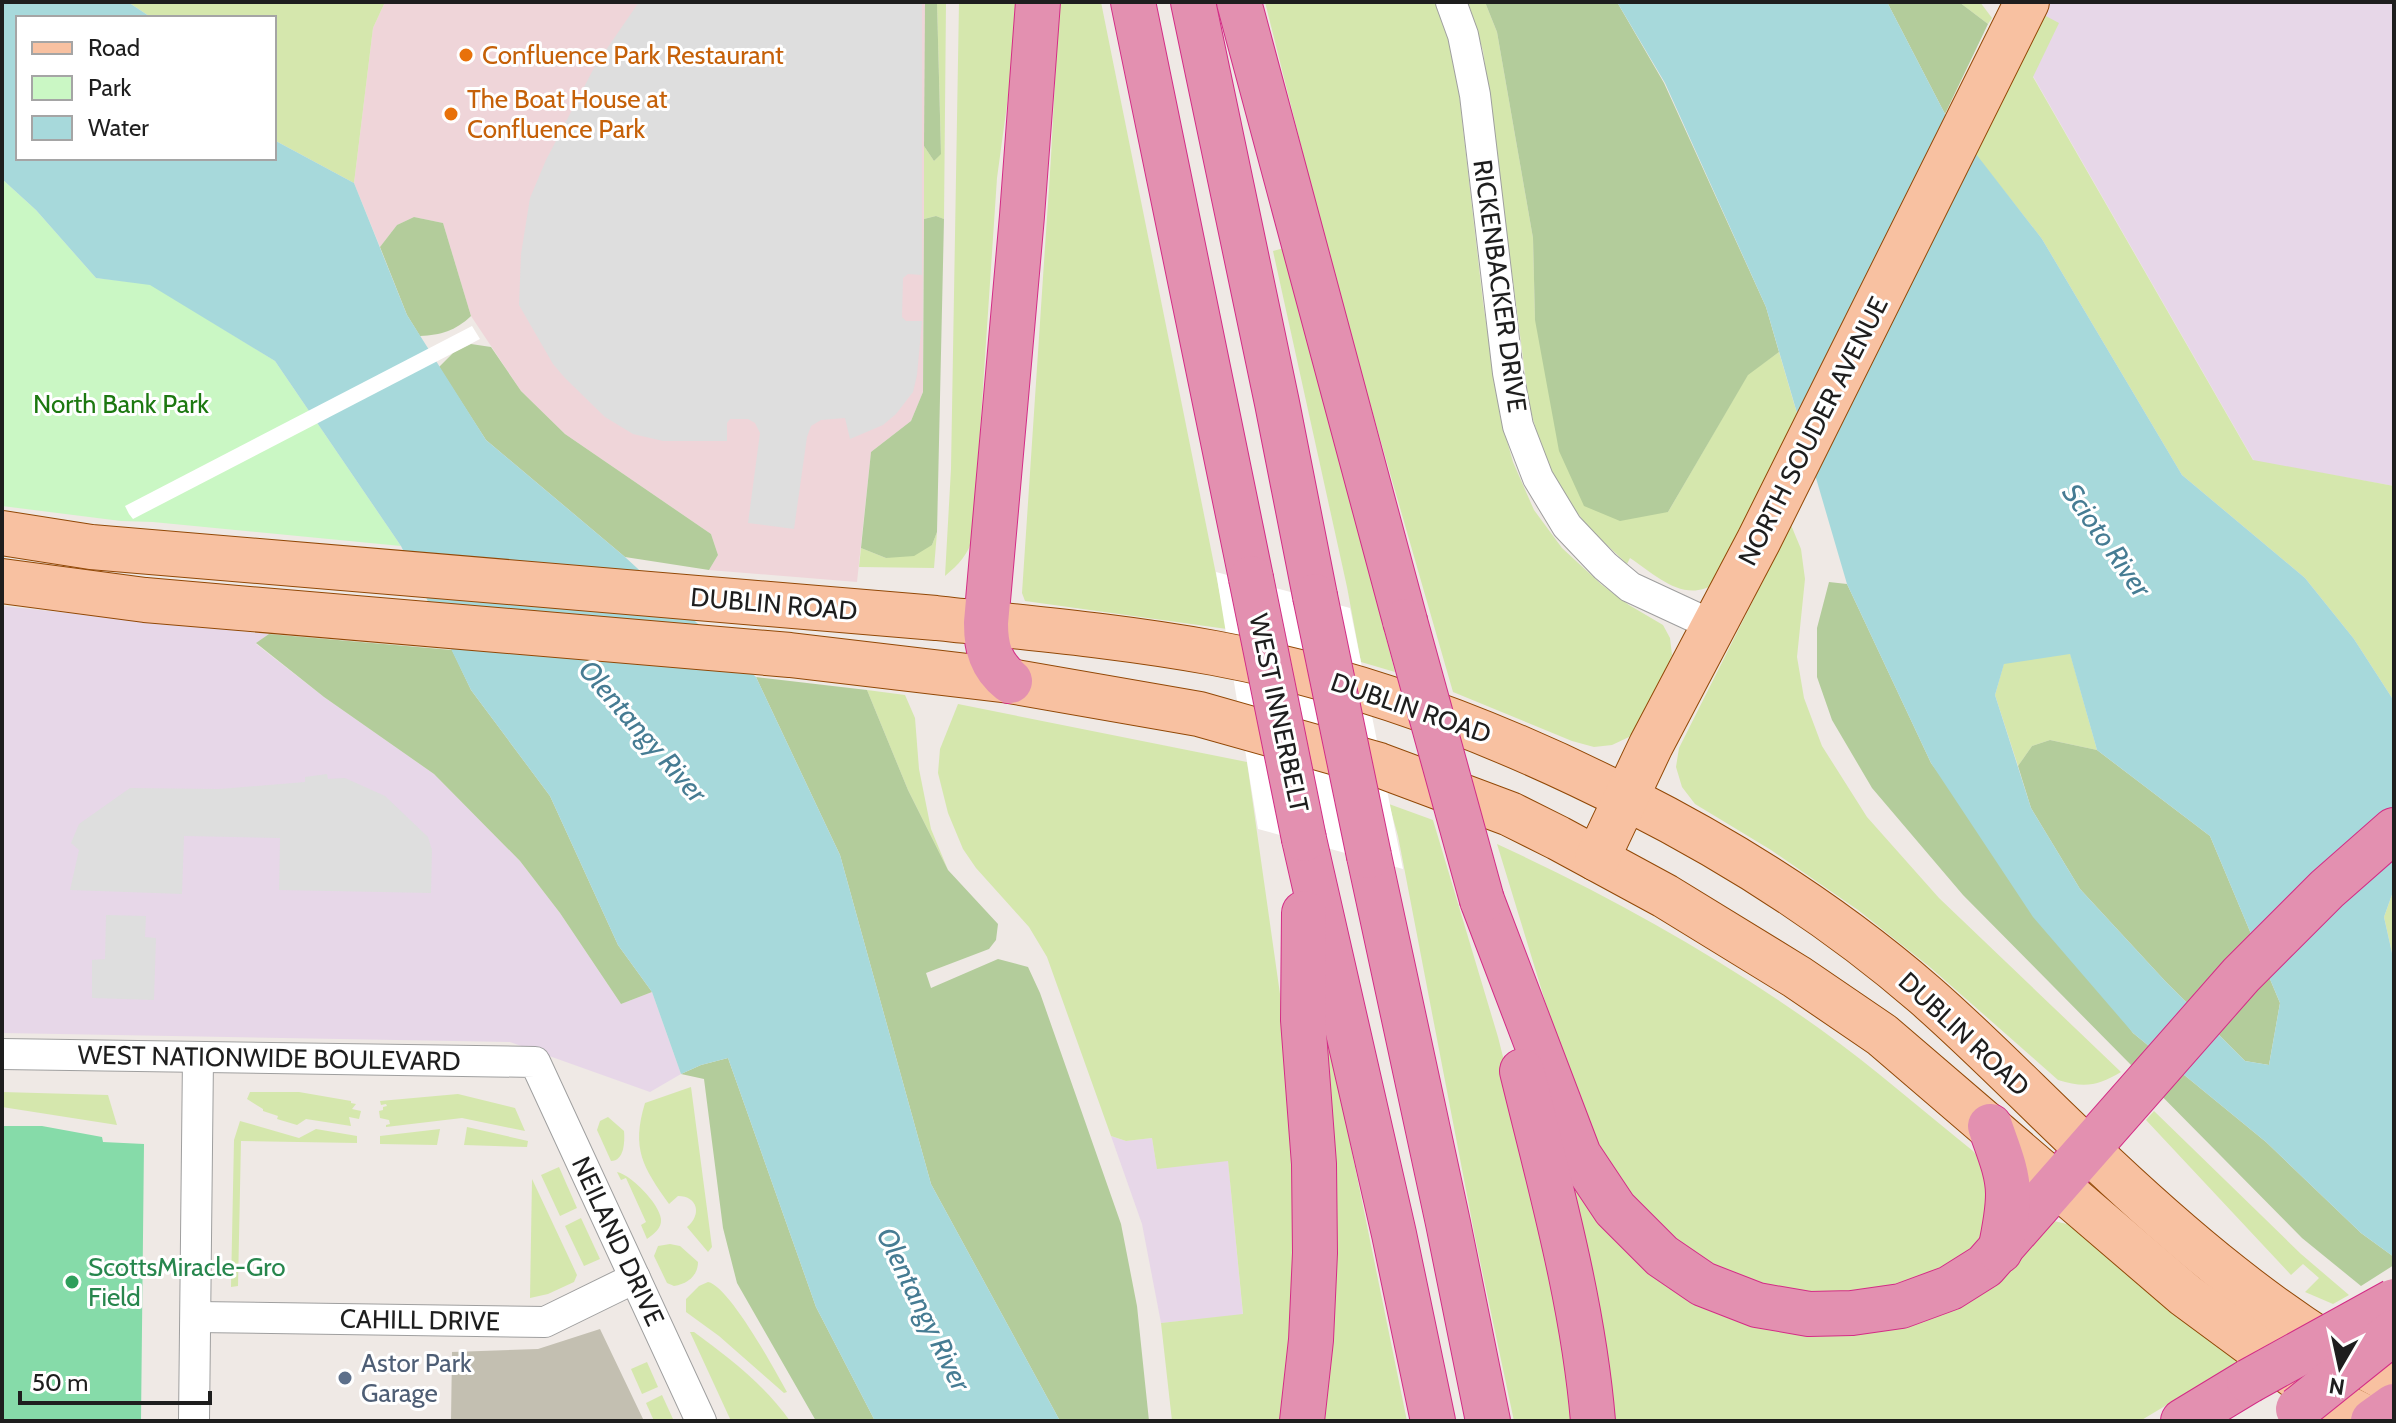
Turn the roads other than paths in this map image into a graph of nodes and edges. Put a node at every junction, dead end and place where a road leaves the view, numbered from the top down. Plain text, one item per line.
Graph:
1 (1038, 2) edge
2 (1133, 2) edge
3 (1193, 2) edge
4 (1239, 2) edge
5 (1451, 2) edge
6 (2027, 2) edge
7 (2, 533) edge
8 (2, 581) edge
9 (986, 623) junction
10 (1714, 626) junction
11 (1010, 681) junction
12 (1626, 798) junction
13 (2394, 830) edge
14 (1304, 839) junction
15 (1597, 859) junction
16 (1482, 900) junction
17 (2, 1054) edge
18 (198, 1057) junction
19 (535, 1062) joint
20 (1990, 1126) junction
21 (2088, 1150) junction
22 (2057, 1183) junction
23 (1999, 1253) junction
24 (635, 1278) junction
25 (2394, 1301) edge
26 (196, 1317) junction
27 (2394, 1332) edge
28 (2394, 1383) edge
29 (2394, 1406) edge
30 (2290, 1415) edge
31 (194, 1421) edge
32 (701, 1421) edge
33 (1302, 1421) edge
34 (1433, 1421) edge
35 (1488, 1421) edge
36 (1593, 1421) edge
37 (2183, 1421) edge
38 (2373, 1421) edge

1 - 9 highway
2 - 14 highway, WEST INNERBELT, bridge
3 - 35 highway, bridge
4 - 16 highway, bridge
5 - 10 street, RICKENBACKER DRIVE
6 - 10 main road, NORTH SOUDER AVENUE
7 - 9 main road, DUBLIN ROAD
8 - 11 main road, DUBLIN ROAD
9 - 11 highway
9 - 12 main road, DUBLIN ROAD
10 - 12 main road, NORTH SOUDER AVENUE
11 - 15 main road, DUBLIN ROAD
12 - 15 main road, NORTH SOUDER AVENUE
12 - 21 main road, DUBLIN ROAD
13 - 21 highway
14 - 33 highway
14 - 34 highway, WEST INNERBELT
15 - 20 main road, DUBLIN ROAD
16 - 23 highway
16 - 36 highway
17 - 18 street, WEST NATIONWIDE BOULEVARD
18 - 19 street, WEST NATIONWIDE BOULEVARD
18 - 26 street
19 - 24 street, NEILAND DRIVE
20 - 22 main road, DUBLIN ROAD
20 - 23 highway
21 - 22 highway
21 - 28 main road, DUBLIN ROAD
22 - 23 highway
22 - 38 main road, DUBLIN ROAD
24 - 26 street, CAHILL DRIVE
24 - 32 street, NEILAND DRIVE
25 - 37 highway, bridge
26 - 31 street
27 - 30 highway, bridge
29 - 38 highway

